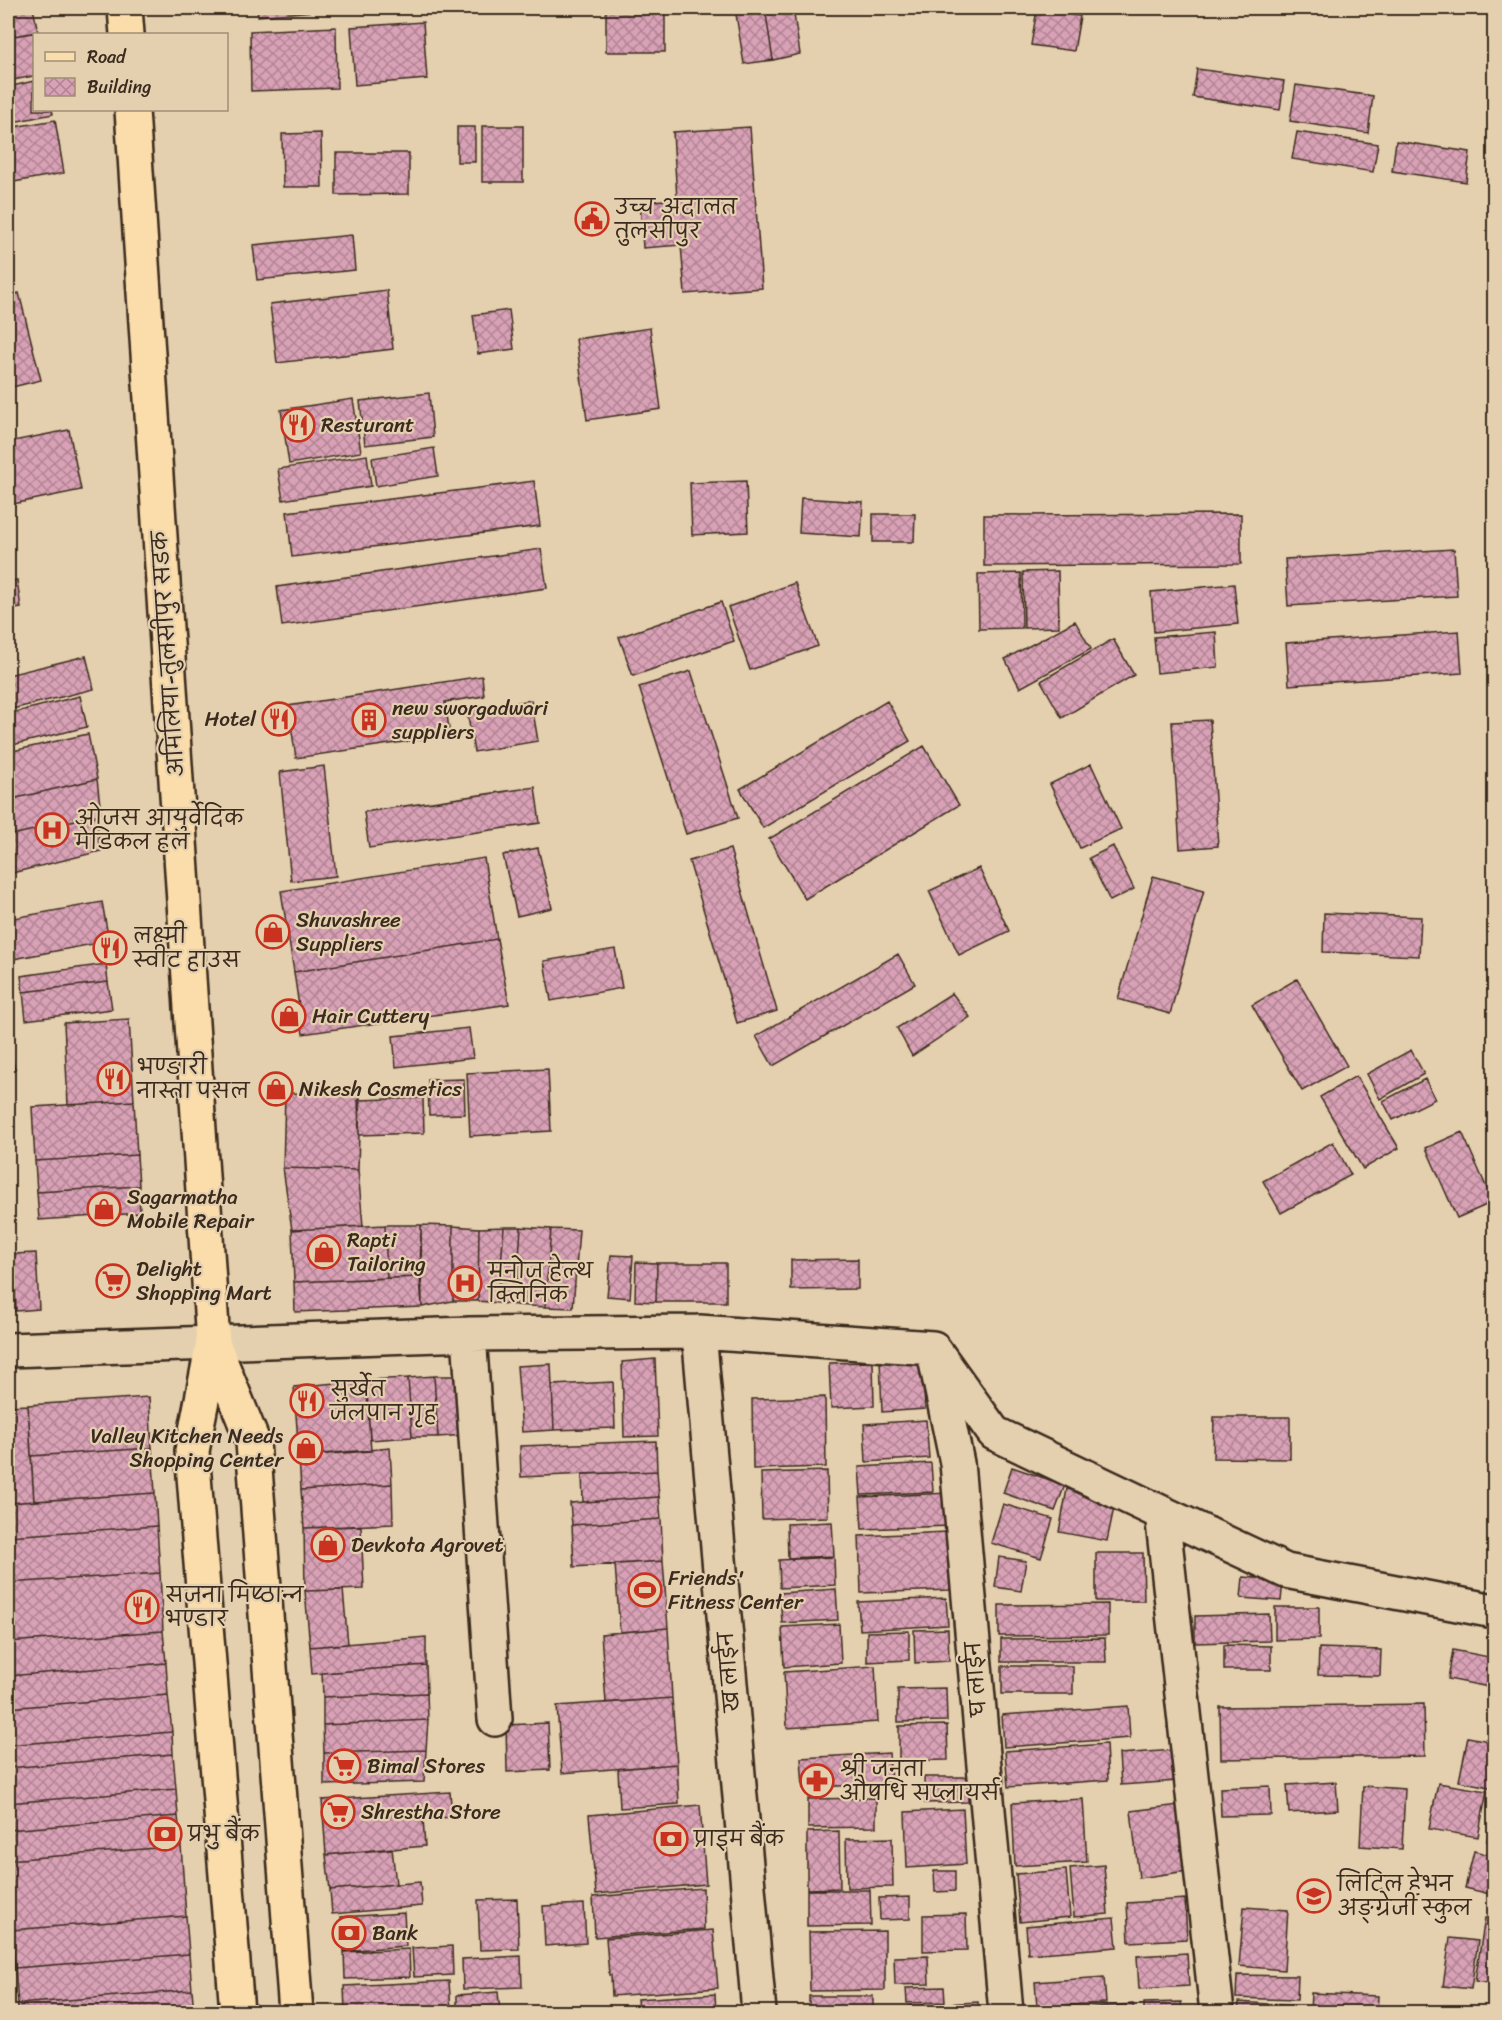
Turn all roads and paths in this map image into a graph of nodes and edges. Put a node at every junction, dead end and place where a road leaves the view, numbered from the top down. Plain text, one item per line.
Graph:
1 (125, 8) edge
2 (127, 33) edge
3 (132, 111) edge
4 (699, 1332) junction
5 (469, 1334) junction
6 (213, 1343) junction
7 (933, 1348) junction
8 (8, 1350) edge
9 (1162, 1513) junction
10 (1494, 1611) edge
11 (495, 1719) dead end
12 (237, 2013) edge
13 (296, 2013) edge
14 (759, 2013) edge
15 (1006, 2013) edge
16 (1217, 2013) edge

1 - 2 main road
3 - 6 main road, अमिलिया-तुलसीपुर सडक
4 - 5 street
4 - 7 street
4 - 14 street, ख लाईन
5 - 6 street
5 - 11 street
6 - 8 street
6 - 12 main road
6 - 13 main road
7 - 9 street
7 - 15 street, घ लाईन
9 - 10 street
9 - 16 street

